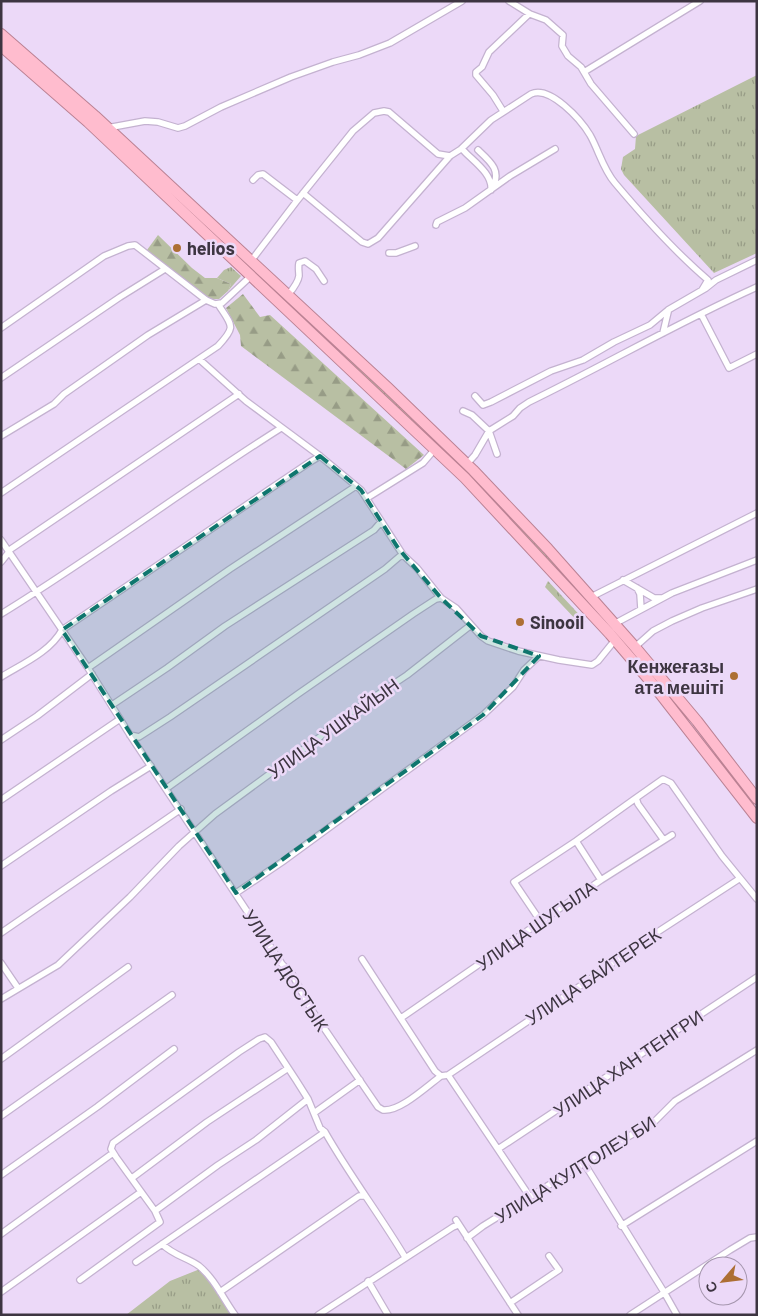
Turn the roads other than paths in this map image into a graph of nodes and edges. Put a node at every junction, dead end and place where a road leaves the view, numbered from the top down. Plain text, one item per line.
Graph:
1 (462, 1) edge
2 (509, 1) edge
3 (700, 1) edge
4 (529, 14) junction
5 (1, 34) edge
6 (1, 46) edge
7 (584, 72) junction
8 (503, 111) junction
9 (103, 130) junction
10 (634, 134) dead end
11 (555, 149) dead end
12 (478, 150) dead end
13 (464, 151) dead end
14 (450, 156) junction
15 (253, 180) dead end
16 (491, 190) junction
17 (302, 194) junction
18 (297, 200) junction
19 (436, 225) dead end
20 (415, 246) dead end
21 (389, 253) dead end
22 (757, 260) edge
23 (251, 261) junction
24 (165, 269) junction
25 (252, 276) junction
26 (324, 281) dead end
27 (757, 287) edge
28 (702, 290) junction
29 (288, 295) junction
30 (206, 300) junction
31 (218, 304) junction
32 (668, 310) junction
33 (701, 314) junction
34 (1, 328) edge
35 (662, 333) junction
36 (757, 354) edge
37 (200, 359) junction
38 (1, 378) edge
39 (239, 394) junction
40 (475, 396) dead end
41 (463, 411) dead end
42 (281, 428) junction
43 (489, 430) junction
44 (1, 436) edge
45 (435, 449) junction
46 (497, 454) dead end
47 (320, 456) junction
48 (466, 464) junction
49 (356, 486) junction
50 (1, 493) edge
51 (367, 498) junction
52 (757, 514) edge
53 (381, 522) junction
54 (1, 540) edge
55 (9, 552) junction
56 (403, 555) junction
57 (757, 560) edge
58 (1, 562) edge
59 (622, 580) junction
60 (637, 588) junction
61 (757, 589) edge
62 (36, 592) junction
63 (591, 597) junction
64 (441, 598) junction
65 (663, 598) junction
66 (641, 610) junction
67 (1, 614) edge
68 (471, 625) junction
69 (62, 630) junction
70 (614, 631) junction
71 (635, 647) junction
72 (539, 656) junction
73 (88, 668) junction
74 (92, 674) junction
75 (1, 677) edge
76 (112, 705) junction
77 (120, 720) junction
78 (130, 735) junction
79 (1, 740) edge
80 (152, 766) junction
81 (167, 788) junction
82 (636, 798) junction
83 (757, 799) edge
84 (1, 800) edge
85 (181, 809) junction
86 (757, 818) edge
87 (195, 832) junction
88 (672, 835) dead end
89 (664, 839) junction
90 (576, 841) junction
91 (1, 866) edge
92 (739, 879) junction
93 (601, 880) junction
94 (236, 893) junction
95 (757, 899) edge
96 (541, 922) junction
97 (1, 933) edge
98 (362, 959) dead end
99 (1, 962) edge
100 (128, 966) dead end
101 (757, 977) edge
102 (18, 988) junction
103 (172, 995) dead end
104 (1, 998) edge
105 (401, 1018) junction
106 (174, 1049) dead end
107 (757, 1050) edge
108 (1, 1059) edge
109 (287, 1069) junction
110 (448, 1075) junction
111 (441, 1076) junction
112 (360, 1080) junction
113 (308, 1100) junction
114 (314, 1113) junction
115 (1, 1116) edge
116 (325, 1132) junction
117 (757, 1141) edge
118 (498, 1149) junction
119 (113, 1153) junction
120 (584, 1164) junction
121 (1, 1175) edge
122 (132, 1178) junction
123 (141, 1192) junction
124 (364, 1196) junction
125 (530, 1196) junction
126 (155, 1211) junction
127 (622, 1226) junction
128 (757, 1230) edge
129 (1, 1234) edge
130 (757, 1237) edge
131 (466, 1238) junction
132 (750, 1238) junction
133 (162, 1244) junction
134 (549, 1256) dead end
135 (405, 1257) junction
136 (136, 1262) dead end
137 (80, 1280) dead end
138 (368, 1281) junction
139 (1, 1292) edge
140 (220, 1292) junction
141 (664, 1292) junction
142 (510, 1303) junction
143 (235, 1315) edge
144 (318, 1315) edge
145 (388, 1315) edge
146 (518, 1315) edge
147 (630, 1315) edge
148 (677, 1315) edge

1 - 9 street
2 - 4 street
3 - 7 street
4 - 7 street
4 - 8 street
5 - 9 highway
6 - 9 highway
7 - 10 street
8 - 14 street
8 - 28 street
9 - 23 highway
9 - 25 highway
11 - 16 street
12 - 16 street
13 - 16 street
14 - 17 street
14 - 17 street
15 - 18 street
16 - 19 street
17 - 18 street
18 - 23 street
20 - 21 street
22 - 28 street
23 - 29 highway
24 - 30 street
24 - 34 street
24 - 38 street
25 - 31 street
25 - 45 highway
26 - 29 street
27 - 33 street
28 - 32 street
29 - 48 highway
30 - 31 street
30 - 44 street
31 - 37 street
32 - 35 street
32 - 40 street
33 - 35 street
33 - 36 street
35 - 43 street
37 - 39 street
37 - 50 street
39 - 42 street
39 - 55 street
41 - 43 street
42 - 47 street
42 - 62 street
43 - 46 street
43 - 48 street
45 - 51 street
45 - 70 highway
47 - 49 street
47 - 69 street
48 - 63 highway
49 - 51 street
49 - 73 street
51 - 53 street
52 - 59 street
53 - 56 street
53 - 76 street
54 - 55 street, УЛИЦА ДОСТЫК
55 - 58 street
55 - 62 street, УЛИЦА ДОСТЫК
56 - 64 street
56 - 78 street
57 - 65 street
59 - 60 street
59 - 63 street
60 - 65 street
60 - 66 street
61 - 71 street
62 - 67 street
62 - 69 street, УЛИЦА ДОСТЫК
63 - 70 highway
64 - 68 street
64 - 81 street
65 - 66 street
66 - 70 street
68 - 72 street
68 - 87 street, УЛИЦА УШКАЙЫН
69 - 73 street, УЛИЦА ДОСТЫК
69 - 75 street
70 - 71 highway
70 - 72 street
70 - 86 highway
71 - 83 highway
72 - 94 street
73 - 74 street, УЛИЦА ДОСТЫК
74 - 76 street, УЛИЦА ДОСТЫК
74 - 79 street
76 - 77 street, УЛИЦА ДОСТЫК
77 - 78 street, УЛИЦА ДОСТЫК
77 - 84 street
78 - 80 street, УЛИЦА ДОСТЫК
80 - 81 street, УЛИЦА ДОСТЫК
80 - 91 street
81 - 85 street, УЛИЦА ДОСТЫК
82 - 89 street
82 - 90 street
82 - 92 street
85 - 87 street, УЛИЦА ДОСТЫК
85 - 97 street
87 - 94 street, УЛИЦА ДОСТЫК
87 - 102 street, УЛИЦА УШКАЙЫН
88 - 89 street, УЛИЦА ШУГЫЛА
89 - 93 street, УЛИЦА ШУГЫЛА
90 - 93 street
90 - 96 street
92 - 95 street
92 - 110 street, УЛИЦА БАЙТЕРЕК
93 - 96 street, УЛИЦА ШУГЫЛА
94 - 112 street, УЛИЦА ДОСТЫК
96 - 105 street, УЛИЦА ШУГЫЛА
98 - 105 street
99 - 102 street
100 - 108 street
101 - 118 street, УЛИЦА ХАН ТЕНГРИ
102 - 104 street, УЛИЦА УШКАЙЫН
103 - 115 street
105 - 111 street
106 - 121 street
107 - 120 street, УЛИЦА КУЛТОЛЕУ БИ
109 - 113 street
109 - 119 street
109 - 122 street
110 - 111 street
110 - 118 street
111 - 112 street, УЛИЦА ДОСТЫК
112 - 114 street
113 - 114 street
113 - 126 street
114 - 116 street
116 - 124 street
116 - 133 street
117 - 127 street
118 - 125 street
119 - 122 street
119 - 129 street
120 - 125 street, УЛИЦА КУЛТОЛЕУ БИ
120 - 127 street
122 - 123 street
123 - 126 street
123 - 139 street
124 - 135 street
124 - 140 street
125 - 131 street, УЛИЦА КУЛТОЛЕУ БИ
126 - 137 street
127 - 141 street
128 - 132 street
130 - 132 street
131 - 135 street
131 - 142 street
132 - 141 street
133 - 136 street
133 - 140 street
134 - 142 street
135 - 138 street
138 - 144 street
138 - 145 street
140 - 143 street
141 - 147 street
141 - 148 street
142 - 146 street

